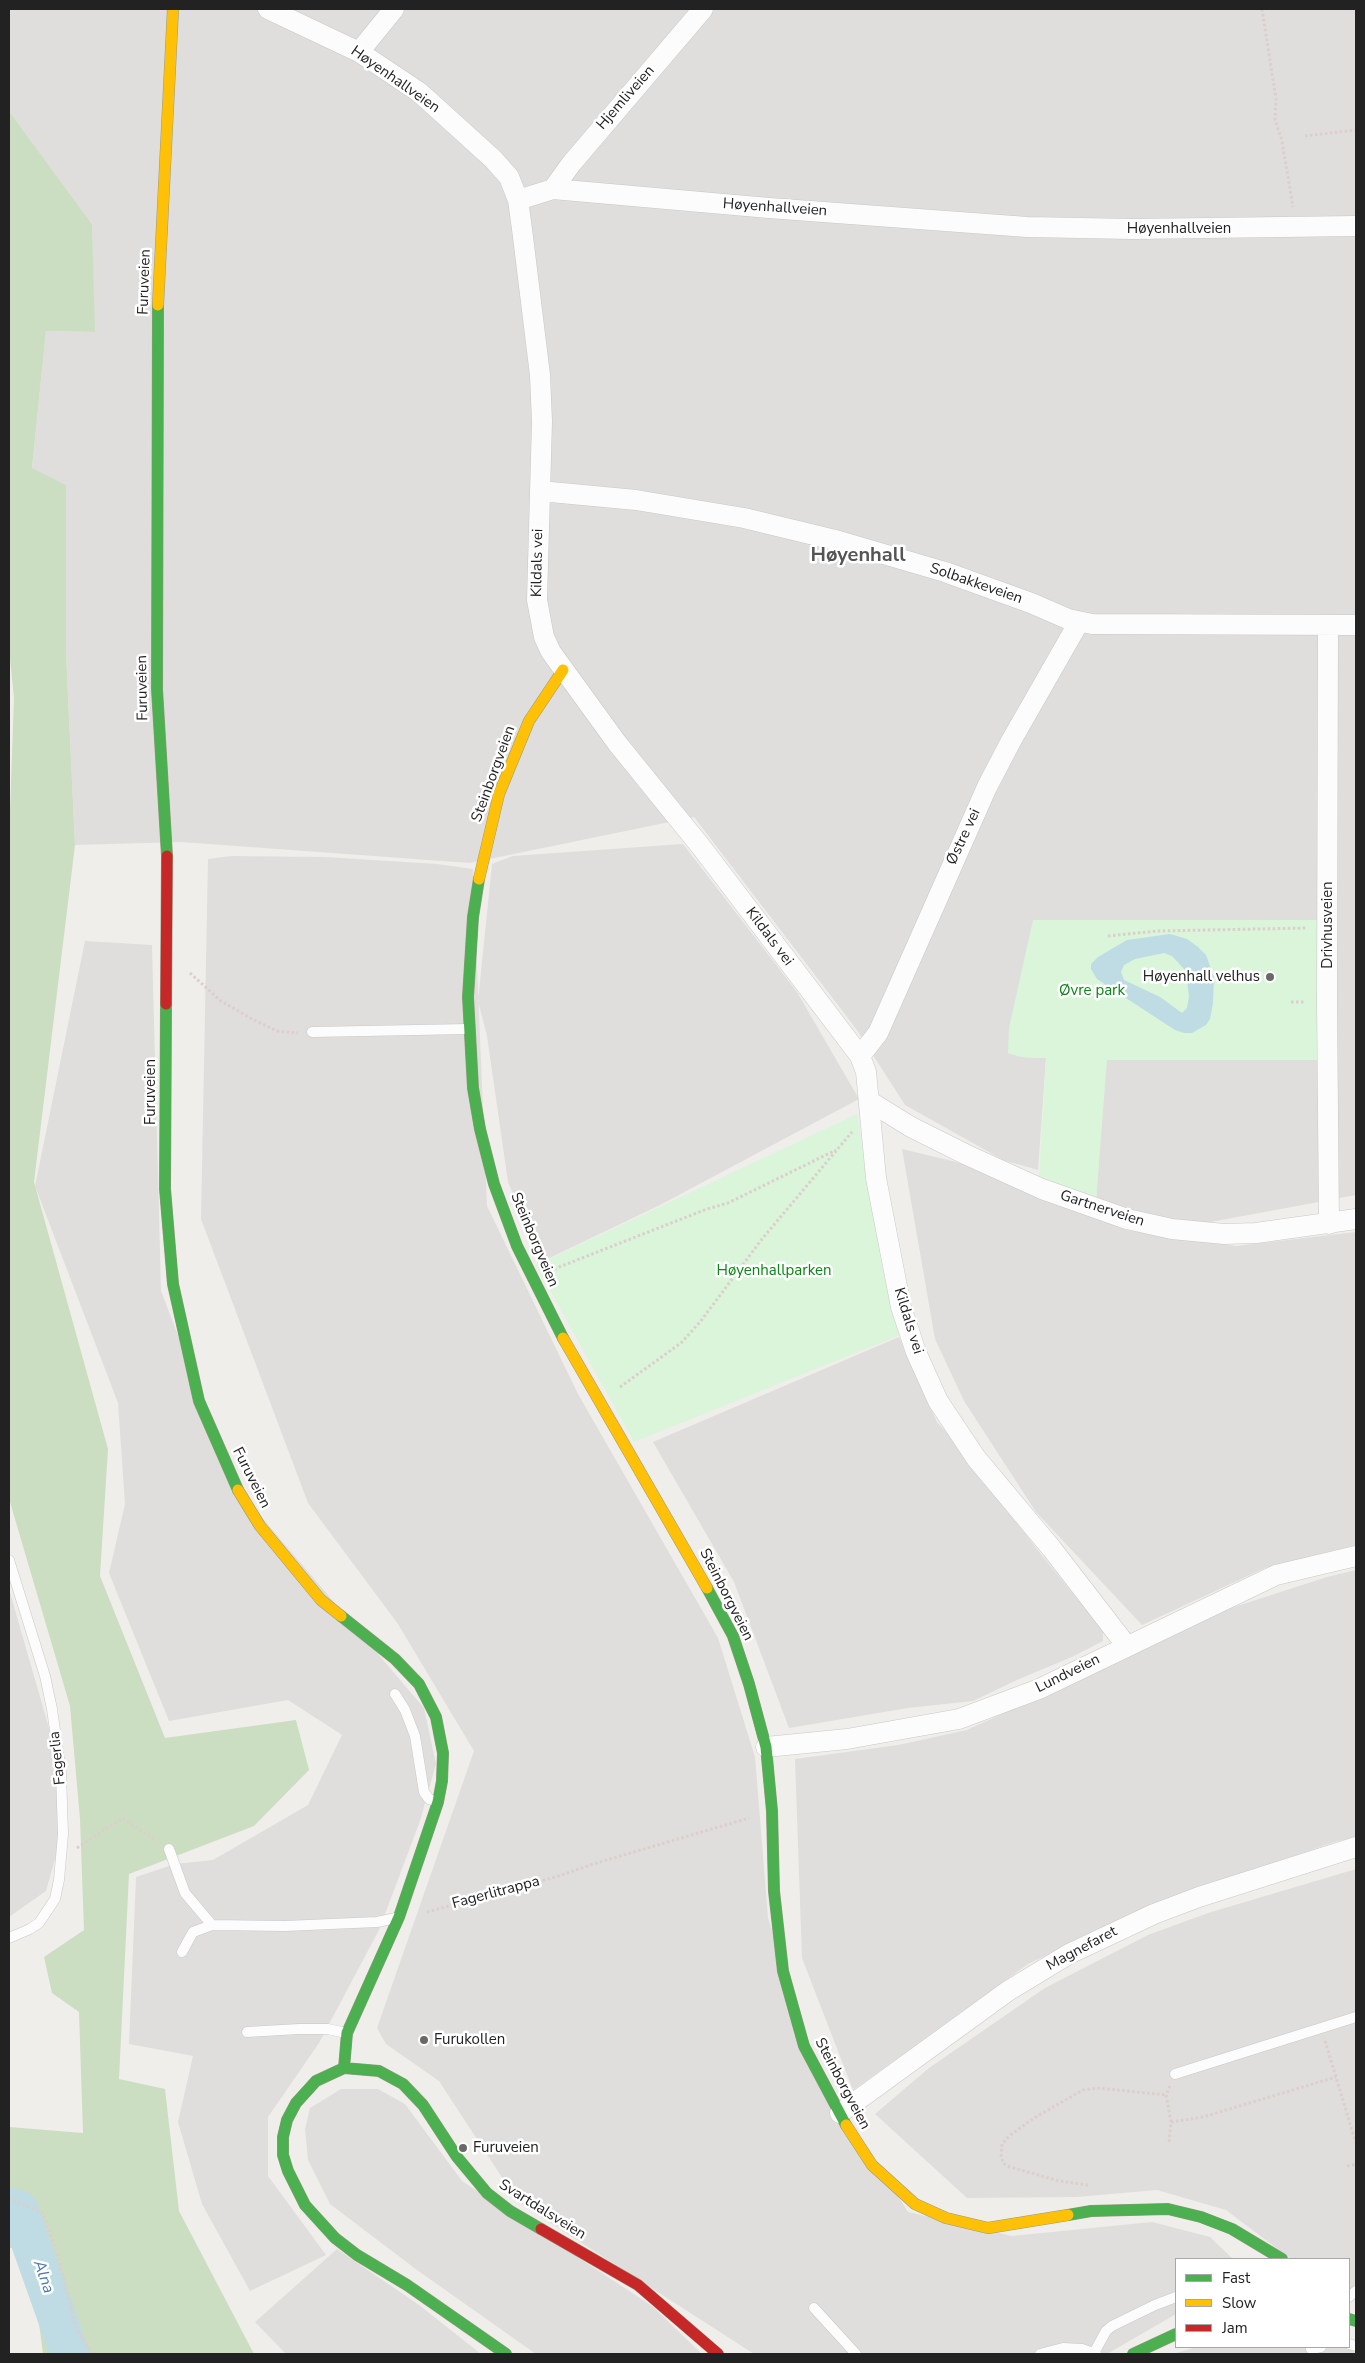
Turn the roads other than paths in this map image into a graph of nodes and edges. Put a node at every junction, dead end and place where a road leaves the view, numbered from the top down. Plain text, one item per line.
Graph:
1 (173, 9) edge
2 (268, 9) edge
3 (394, 9) edge
4 (703, 9) edge
5 (360, 52) junction
6 (553, 189) junction
7 (518, 200) junction
8 (1356, 226) edge
9 (540, 491) junction
10 (1079, 622) junction
11 (1328, 625) junction
12 (1356, 625) edge
13 (563, 670) junction
14 (468, 1029) junction
15 (312, 1032) road end
16 (860, 1056) junction
17 (869, 1100) junction
18 (1356, 1219) edge
19 (1329, 1224) junction
20 (1356, 1556) edge
21 (9, 1560) edge
22 (1126, 1645) junction
23 (395, 1694) dead end
24 (766, 1747) junction
25 (438, 1802) junction
26 (1356, 1847) edge
27 (169, 1849) road end
28 (399, 1917) junction
29 (212, 1925) junction
30 (9, 1938) edge
31 (182, 1952) dead end
32 (1356, 2017) edge
33 (247, 2032) dead end
34 (347, 2033) junction
35 (344, 2068) junction
36 (1175, 2074) road end
37 (840, 2113) junction
38 (1280, 2258) edge
39 (1175, 2297) edge
40 (814, 2308) dead end
41 (1175, 2334) edge
42 (1095, 2353) edge
43 (506, 2354) edge
44 (718, 2354) edge
45 (856, 2354) edge
46 (1040, 2354) edge
47 (1133, 2354) edge

1 - 25 street, Furuveien
2 - 5 street, Høyenhallveien
3 - 5 street
4 - 6 street, Hjemliveien
5 - 7 street, Høyenhallveien
6 - 7 street, Høyenhallveien
6 - 8 street, Høyenhallveien
7 - 9 street, Kildals vei
9 - 10 street, Solbakkeveien
9 - 13 street, Kildals vei
10 - 11 street, Solbakkeveien
10 - 16 street, Østre vei
11 - 12 street, Solbakkeveien
11 - 19 street, Drivhusveien
13 - 14 street, Steinborgveien
13 - 16 street, Kildals vei
14 - 15 lane
14 - 24 street, Steinborgveien
16 - 17 street, Kildals vei
17 - 19 street, Gartnerveien
17 - 22 street, Kildals vei
18 - 19 street, Gartnerveien
20 - 22 street, Lundveien
21 - 30 lane, Fagerlia
22 - 24 street, Lundveien
23 - 25 lane
24 - 37 street, Steinborgveien
25 - 28 street, Furuveien
26 - 37 street, Magnefaret
27 - 29 lane
28 - 29 lane
28 - 34 street, Furuveien
29 - 31 lane
32 - 36 lane
33 - 34 lane
34 - 35 street, Furuveien
35 - 43 street, Svartdalsveien
35 - 44 street, Svartdalsveien
37 - 38 street, Steinborgveien
39 - 42 lane
40 - 45 lane
41 - 47 street
42 - 46 lane

